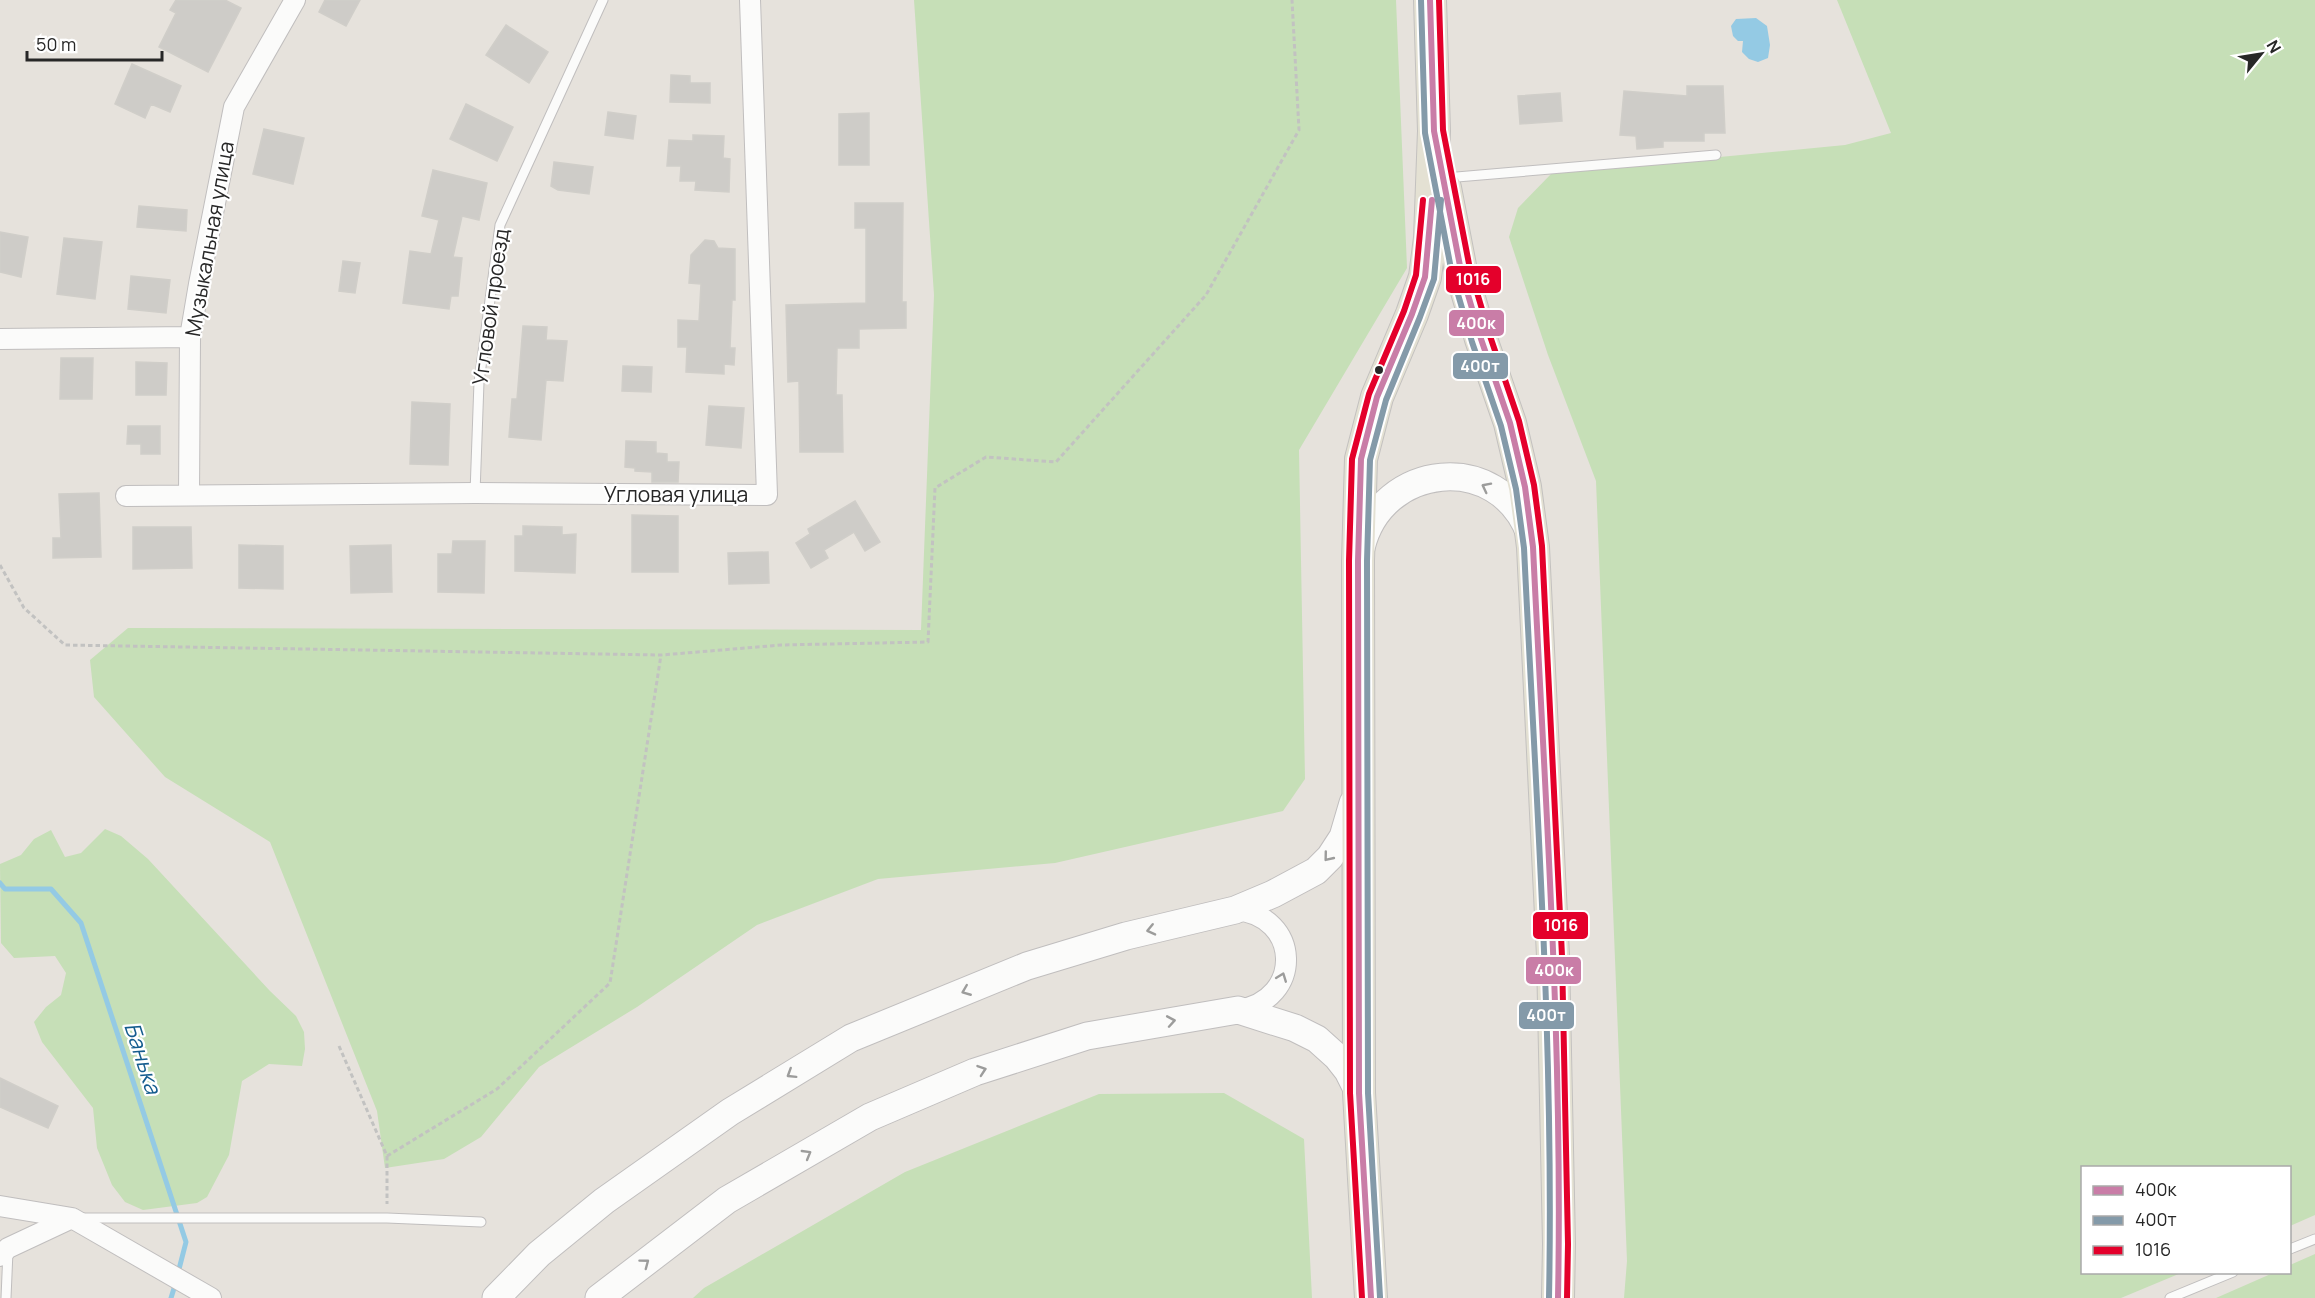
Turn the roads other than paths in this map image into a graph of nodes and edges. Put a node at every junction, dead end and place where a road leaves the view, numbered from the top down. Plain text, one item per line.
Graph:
1 (295, 0) edge
2 (603, 0) edge
3 (750, 0) edge
4 (1430, 0) edge
5 (1434, 131) junction
6 (1716, 155) dead end
7 (1443, 178) junction
8 (190, 338) junction
9 (0, 339) edge
10 (475, 493) junction
11 (189, 495) junction
12 (126, 496) dead end
13 (1533, 547) junction
14 (1358, 561) junction
15 (1358, 784) junction
16 (1234, 910) junction
17 (1238, 1010) junction
18 (1359, 1093) junction
19 (0, 1206) edge
20 (72, 1218) junction
21 (481, 1222) dead end
22 (2315, 1239) edge
23 (2291, 1249) edge
24 (4, 1252) edge
25 (2228, 1274) edge
26 (6, 1298) edge
27 (210, 1298) edge
28 (496, 1298) edge
29 (599, 1298) edge
30 (1371, 1298) edge
31 (1558, 1298) edge
32 (2170, 1298) edge

1 - 8 street, Музыкальная улица
2 - 10 lane, Угловой проезд
3 - 10 street, Угловая улица
4 - 5 main road
5 - 7 main road
5 - 14 main road
6 - 7 lane
7 - 13 main road
8 - 9 street
8 - 11 street, Музыкальная улица
10 - 11 street, Угловая улица
11 - 12 street, Угловая улица
13 -> 14 street
13 - 31 main road
14 - 15 main road
15 -> 16 street
15 - 18 main road
17 -> 16 street
16 -> 28 street
17 - 18 street
29 -> 17 street
18 - 30 main road
19 - 20 street
20 - 21 lane
20 - 24 street
20 - 27 street
22 - 23 lane
24 - 26 lane
25 - 32 lane

